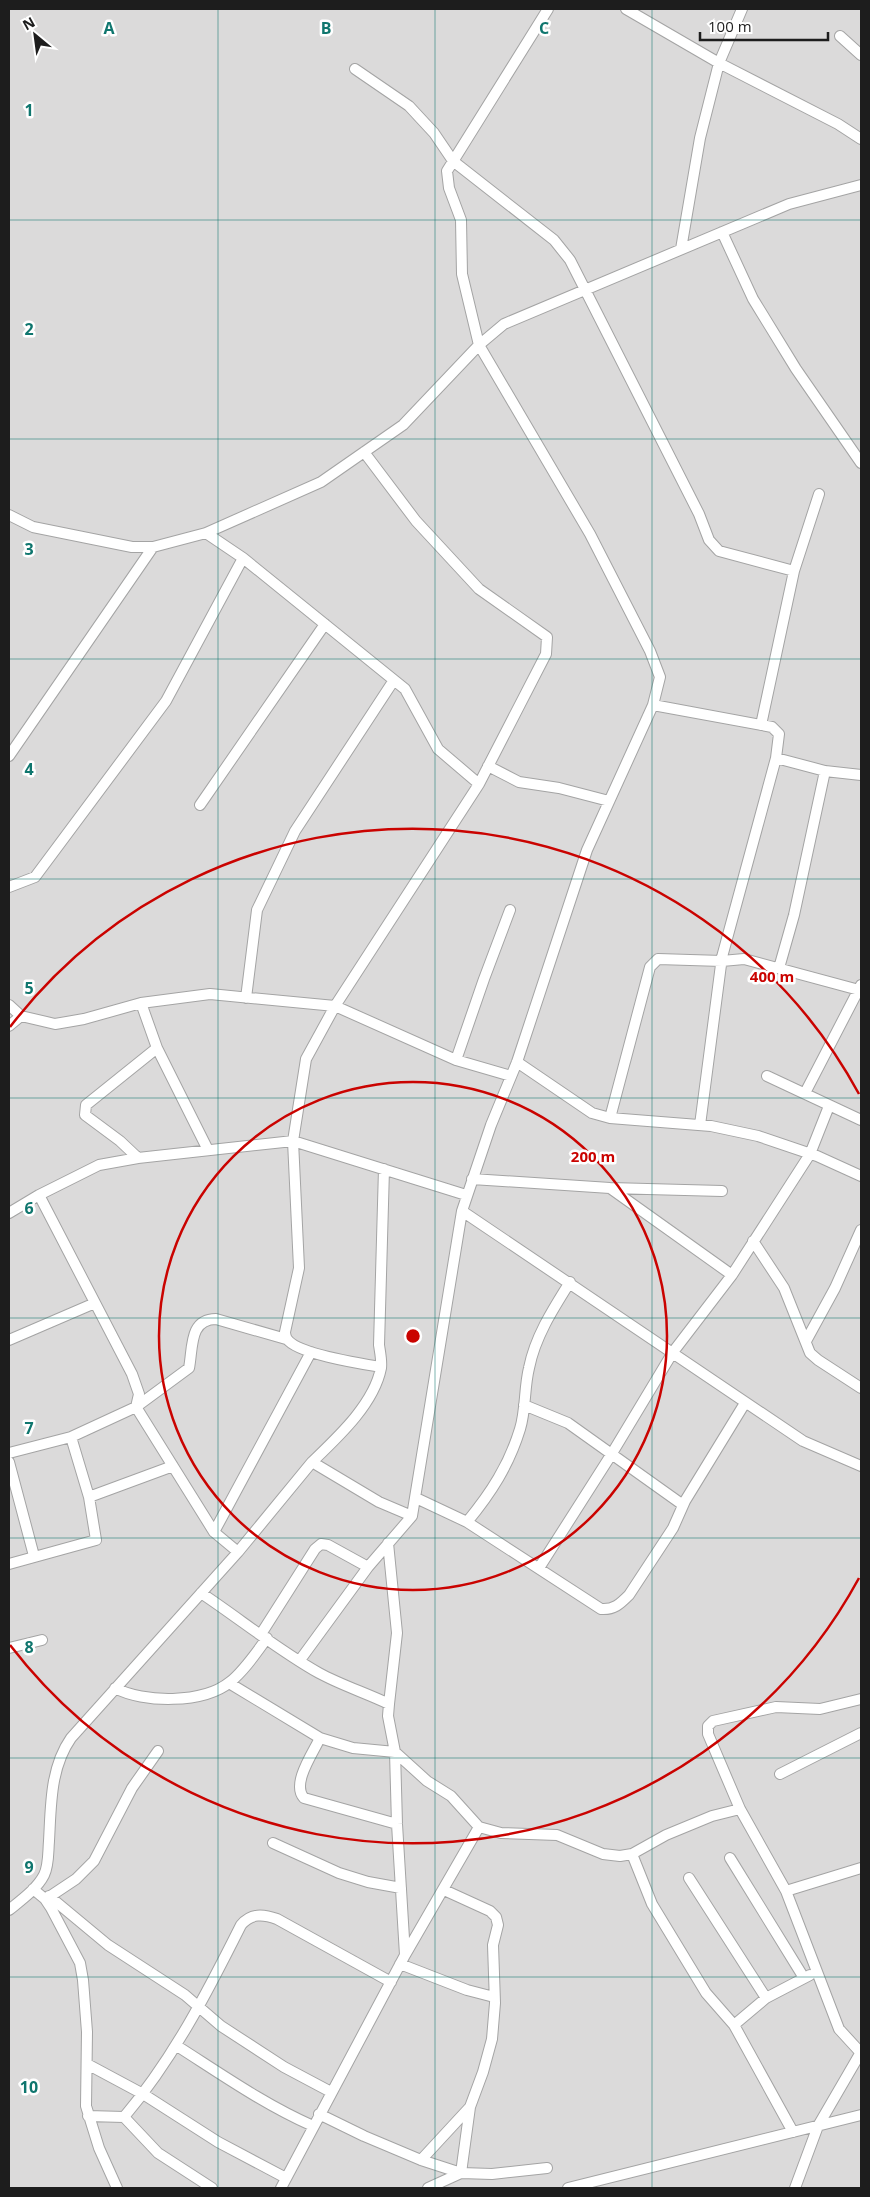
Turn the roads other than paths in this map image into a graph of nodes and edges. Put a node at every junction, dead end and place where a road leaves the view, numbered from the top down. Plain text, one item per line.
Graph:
1 (548, 9) edge
2 (626, 9) edge
3 (742, 9) edge
4 (840, 36) dead end
5 (861, 56) edge
6 (719, 63) junction
7 (355, 69) dead end
8 (861, 139) edge
9 (453, 161) junction
10 (861, 185) edge
11 (722, 232) junction
12 (681, 249) junction
13 (585, 288) junction
14 (479, 345) junction
15 (364, 452) junction
16 (861, 463) edge
17 (819, 494) dead end
18 (9, 515) edge
19 (206, 533) junction
20 (153, 547) junction
21 (243, 558) junction
22 (794, 571) junction
23 (325, 624) junction
24 (394, 680) junction
25 (653, 705) junction
26 (761, 725) junction
27 (9, 756) edge
28 (776, 758) junction
29 (488, 766) junction
30 (825, 771) junction
31 (861, 775) edge
32 (479, 784) junction
33 (610, 801) junction
34 (200, 805) dead end
35 (9, 887) edge
36 (510, 910) dead end
37 (722, 961) junction
38 (778, 968) junction
39 (860, 986) edge
40 (246, 998) junction
41 (141, 1003) junction
42 (9, 1005) edge
43 (335, 1006) junction
44 (21, 1016) junction
45 (9, 1026) edge
46 (157, 1048) junction
47 (456, 1060) junction
48 (517, 1062) junction
49 (511, 1076) junction
50 (767, 1076) dead end
51 (806, 1093) junction
52 (829, 1106) junction
53 (610, 1118) junction
54 (861, 1120) edge
55 (700, 1125) junction
56 (293, 1141) junction
57 (208, 1150) junction
58 (810, 1154) junction
59 (138, 1158) junction
60 (384, 1169) junction
61 (861, 1176) edge
62 (472, 1179) junction
63 (610, 1188) junction
64 (722, 1190) dead end
65 (39, 1194) junction
66 (466, 1195) junction
67 (462, 1211) junction
68 (9, 1213) edge
69 (861, 1230) edge
70 (753, 1241) junction
71 (732, 1275) junction
72 (570, 1282) junction
73 (95, 1303) junction
74 (286, 1339) junction
75 (9, 1340) edge
76 (806, 1341) junction
77 (311, 1352) junction
78 (673, 1352) junction
79 (381, 1368) junction
80 (861, 1388) edge
81 (746, 1403) junction
82 (524, 1405) junction
83 (136, 1407) junction
84 (71, 1437) junction
85 (9, 1453) edge
86 (611, 1455) junction
87 (9, 1462) edge
88 (312, 1462) junction
89 (173, 1466) junction
90 (861, 1466) edge
91 (89, 1497) junction
92 (416, 1498) junction
93 (684, 1505) junction
94 (412, 1516) junction
95 (467, 1522) junction
96 (214, 1532) junction
97 (388, 1544) junction
98 (238, 1552) junction
99 (34, 1556) junction
100 (9, 1564) edge
101 (368, 1567) junction
102 (539, 1568) junction
103 (201, 1593) junction
104 (264, 1636) junction
105 (42, 1640) dead end
106 (9, 1648) edge
107 (300, 1660) junction
108 (229, 1683) junction
109 (114, 1688) junction
110 (861, 1699) edge
111 (389, 1704) junction
112 (861, 1733) edge
113 (320, 1738) junction
114 (158, 1752) dead end
115 (395, 1752) junction
116 (780, 1774) dead end
117 (740, 1809) junction
118 (396, 1824) junction
119 (479, 1827) junction
120 (273, 1843) dead end
121 (632, 1854) junction
122 (730, 1858) dead end
123 (861, 1868) edge
124 (689, 1878) dead end
125 (400, 1888) junction
126 (33, 1889) junction
127 (444, 1890) junction
128 (786, 1891) junction
129 (47, 1898) junction
130 (9, 1910) edge
131 (403, 1960) junction
132 (816, 1972) junction
133 (804, 1978) junction
134 (391, 1982) junction
135 (494, 1998) junction
136 (766, 1998) junction
137 (200, 2007) junction
138 (734, 2025) junction
139 (176, 2046) junction
140 (861, 2053) edge
141 (858, 2062) edge
142 (87, 2064) junction
143 (331, 2092) junction
144 (144, 2094) junction
145 (470, 2107) junction
146 (319, 2114) junction
147 (861, 2115) edge
148 (88, 2116) junction
149 (124, 2117) junction
150 (313, 2126) junction
151 (818, 2126) junction
152 (793, 2132) junction
153 (421, 2160) junction
154 (547, 2168) dead end
155 (460, 2173) junction
156 (286, 2178) junction
157 (117, 2188) edge
158 (212, 2188) edge
159 (281, 2188) edge
160 (428, 2188) edge
161 (568, 2188) edge
162 (795, 2188) edge

1 - 9 street
2 - 6 street
3 - 6 street
4 - 5 street
6 - 8 street
6 - 12 street
7 - 9 street
9 - 13 street
9 - 14 street
10 - 11 street
11 - 12 street
11 - 16 street
12 - 13 street
13 - 14 street
13 - 22 street
14 - 15 street
14 - 25 street
15 - 19 street
15 - 29 street
17 - 22 street
18 - 20 street
19 - 20 street
19 - 21 street
20 - 27 street
21 - 23 street
21 - 35 street
22 - 26 street
23 - 24 street
23 - 34 street
24 - 32 street
24 - 40 street
25 - 26 street
25 - 33 street
26 - 28 street
28 - 30 street
28 - 37 street
29 - 32 street
29 - 33 street
30 - 31 street
30 - 38 street
32 - 43 street
33 - 48 street
36 - 47 street
37 - 38 street
37 - 53 street
37 - 55 street
38 - 39 street
39 - 51 street
40 - 41 street
40 - 43 street
41 - 44 street
41 - 46 street
42 - 44 street
43 - 47 street
43 - 56 street
44 - 45 street
46 - 57 street
46 - 59 street
47 - 49 street
48 - 49 street
48 - 53 street
49 - 62 street
50 - 51 street
51 - 52 street
52 - 54 street
52 - 58 street
53 - 55 street
55 - 58 street
56 - 57 street
56 - 60 street
56 - 74 street
57 - 59 street
58 - 61 street
58 - 70 street
59 - 65 street
60 - 66 street
60 - 79 street
62 - 63 street
62 - 66 street
63 - 64 street
63 - 71 street
65 - 68 street
65 - 73 street
66 - 67 street
67 - 72 street
67 - 92 street
69 - 76 street
70 - 71 street
70 - 76 street
71 - 78 street
72 - 78 street
72 - 82 street
73 - 75 street
73 - 83 street
74 - 77 street
74 - 83 street
76 - 80 street
77 - 79 street
77 - 96 street
78 - 81 street
78 - 86 street
79 - 88 street
81 - 90 street
81 - 93 street
82 - 86 street
82 - 95 street
83 - 84 street
83 - 89 street
84 - 85 street
84 - 91 street
86 - 93 street
86 - 102 street
87 - 99 street
88 - 94 street
88 - 98 street
89 - 91 street
89 - 96 street
91 - 99 street
92 - 94 street
92 - 95 street
93 - 102 street
94 - 97 street
95 - 102 street
96 - 98 street
97 - 101 street
97 - 111 street
98 - 103 street
99 - 100 street
101 - 104 street
101 - 107 street
103 - 104 street
103 - 109 street
104 - 107 street
104 - 108 street
105 - 106 street
107 - 111 street
108 - 109 street
108 - 113 street
109 - 126 street
110 - 117 street
111 - 115 street
112 - 116 street
113 - 115 street
113 - 118 street
114 - 129 street
115 - 118 street
115 - 119 street
117 - 121 street
117 - 128 street
118 - 125 street
119 - 121 street
119 - 127 street
120 - 125 street
121 - 138 street
122 - 133 street
123 - 128 street
124 - 136 street
125 - 131 street
126 - 129 street
126 - 130 street
127 - 131 street
127 - 135 street
128 - 132 street
129 - 137 street
129 - 142 street
131 - 134 street
131 - 135 street
132 - 133 street
132 - 140 street
133 - 136 street
134 - 137 street
134 - 143 street
135 - 145 street
136 - 138 street
137 - 139 street
137 - 143 street
138 - 152 street
139 - 144 street
139 - 150 street
140 - 141 street
141 - 151 street
142 - 144 street
142 - 148 street
143 - 146 street
144 - 149 street
144 - 156 street
145 - 153 street
145 - 155 street
146 - 150 street
146 - 153 street
147 - 151 street
148 - 149 street
148 - 157 street
149 - 158 street
150 - 156 street
151 - 152 street
151 - 162 street
152 - 161 street
153 - 155 street
154 - 155 street
155 - 160 street
156 - 159 street

